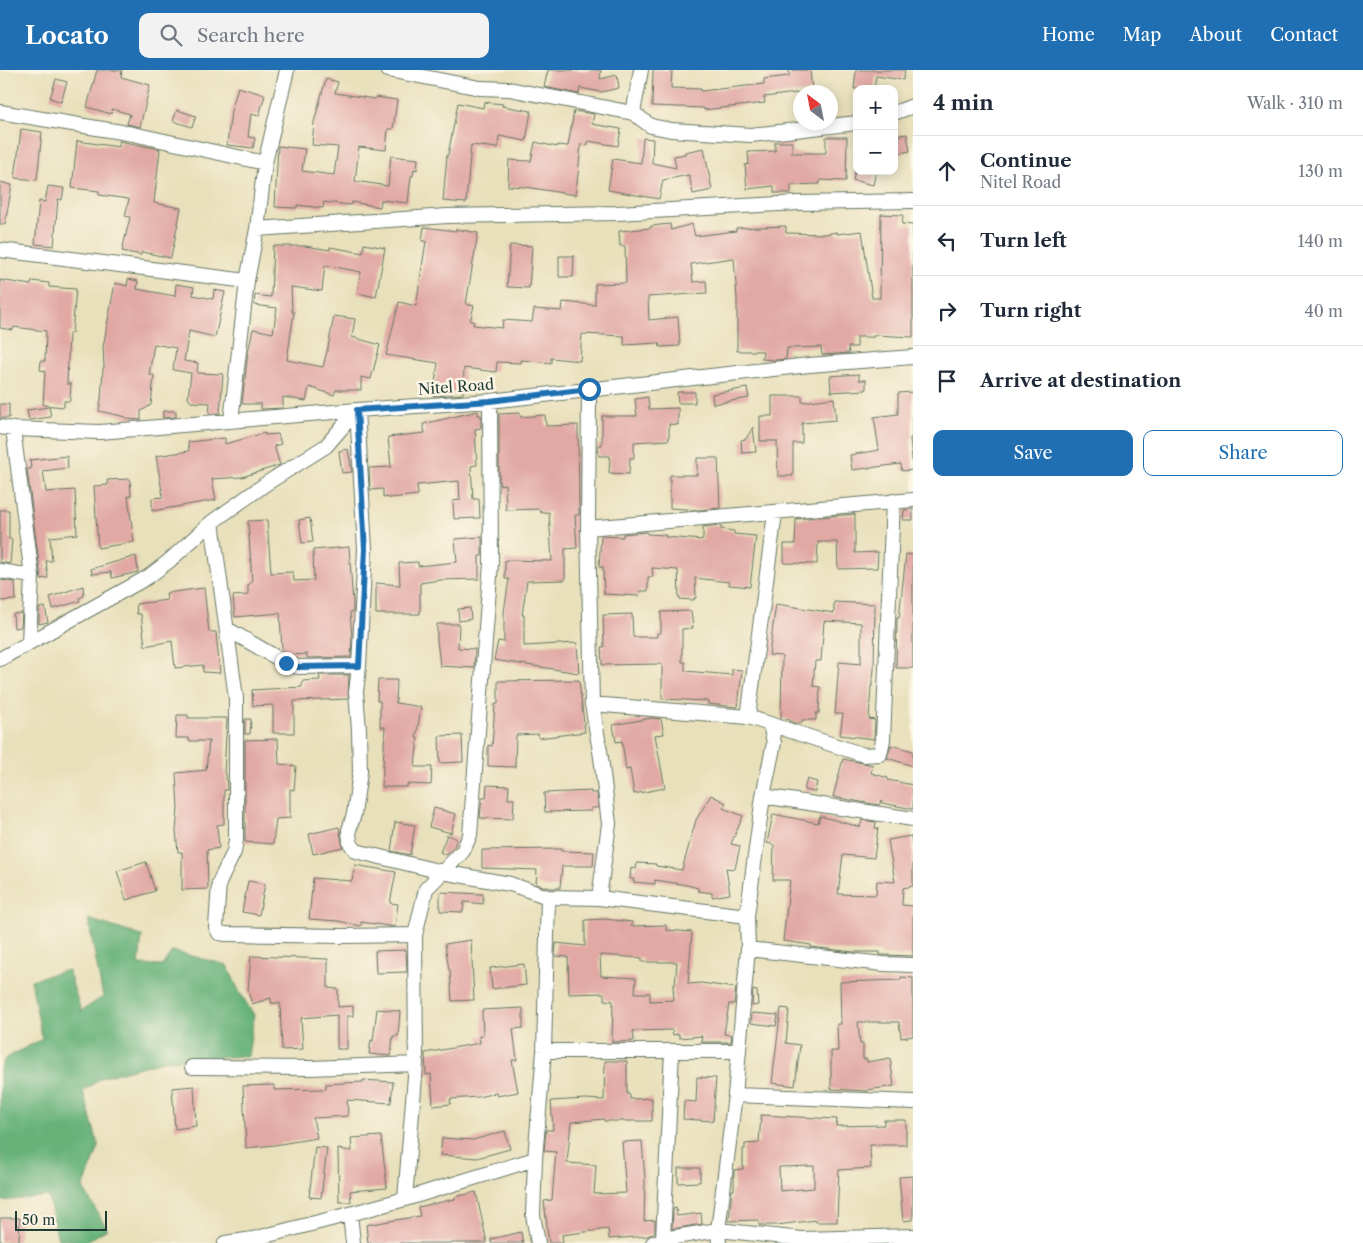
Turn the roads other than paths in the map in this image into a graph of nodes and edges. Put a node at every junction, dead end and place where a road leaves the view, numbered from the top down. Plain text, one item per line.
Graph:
1 (287, 70) edge
2 (388, 70) edge
3 (641, 70) edge
4 (913, 106) edge
5 (0, 112) edge
6 (898, 112) edge
7 (632, 113) junction
8 (853, 123) edge
9 (265, 163) junction
10 (913, 201) edge
11 (257, 229) junction
12 (0, 250) edge
13 (247, 281) junction
14 (913, 357) edge
15 (589, 389) junction
16 (490, 401) junction
17 (357, 410) junction
18 (231, 421) junction
19 (7, 428) edge
20 (913, 500) edge
21 (893, 501) junction
22 (775, 513) junction
23 (212, 522) junction
24 (588, 528) junction
25 (0, 571) edge
26 (32, 576) junction
27 (227, 629) junction
28 (29, 642) junction
29 (0, 659) edge
30 (359, 666) junction
31 (592, 704) junction
32 (748, 717) junction
33 (770, 724) junction
34 (763, 796) junction
35 (913, 819) edge
36 (442, 872) junction
37 (548, 897) junction
38 (599, 898) junction
39 (747, 916) junction
40 (415, 935) junction
41 (748, 949) junction
42 (913, 965) edge
43 (544, 1051) junction
44 (672, 1051) junction
45 (739, 1051) junction
46 (416, 1064) junction
47 (192, 1067) dead end
48 (735, 1095) junction
49 (913, 1102) edge
50 (535, 1159) junction
51 (405, 1199) junction
52 (350, 1214) junction
53 (719, 1236) edge
54 (913, 1236) edge
55 (658, 1241) edge
56 (225, 1243) edge
57 (353, 1243) edge
58 (538, 1243) edge

1 - 9 street
2 - 7 street
3 - 7 street
4 - 6 street
5 - 9 street
7 - 8 street
9 - 11 street
10 - 11 street
11 - 13 street
12 - 13 street
13 - 18 street
14 - 15 street, Nitel Road
15 - 16 street, Nitel Road
15 - 24 street
16 - 17 street, Nitel Road
16 - 36 street
17 - 18 street, Nitel Road
17 - 23 street
17 - 30 street
18 - 19 street, Nitel Road
19 - 26 street
20 - 21 street
21 - 22 street
21 - 33 street
22 - 24 street
22 - 32 street
23 - 27 street
23 - 28 street
24 - 31 street
25 - 26 street
26 - 28 street
27 - 30 street
27 - 40 street
28 - 29 street
30 - 36 street
31 - 32 street
31 - 38 street
32 - 33 street
33 - 34 street
34 - 35 street
34 - 39 street
36 - 37 street
36 - 40 street
37 - 38 street
37 - 43 street
38 - 39 street
39 - 41 street
40 - 46 street
41 - 42 street
41 - 45 street
43 - 44 street
43 - 50 street
44 - 45 street
44 - 55 street
45 - 48 street
46 - 47 street
46 - 51 street
48 - 49 street
48 - 53 street
50 - 51 street
50 - 58 street
51 - 52 street
52 - 56 street
52 - 57 street
53 - 54 street
53 - 55 street

